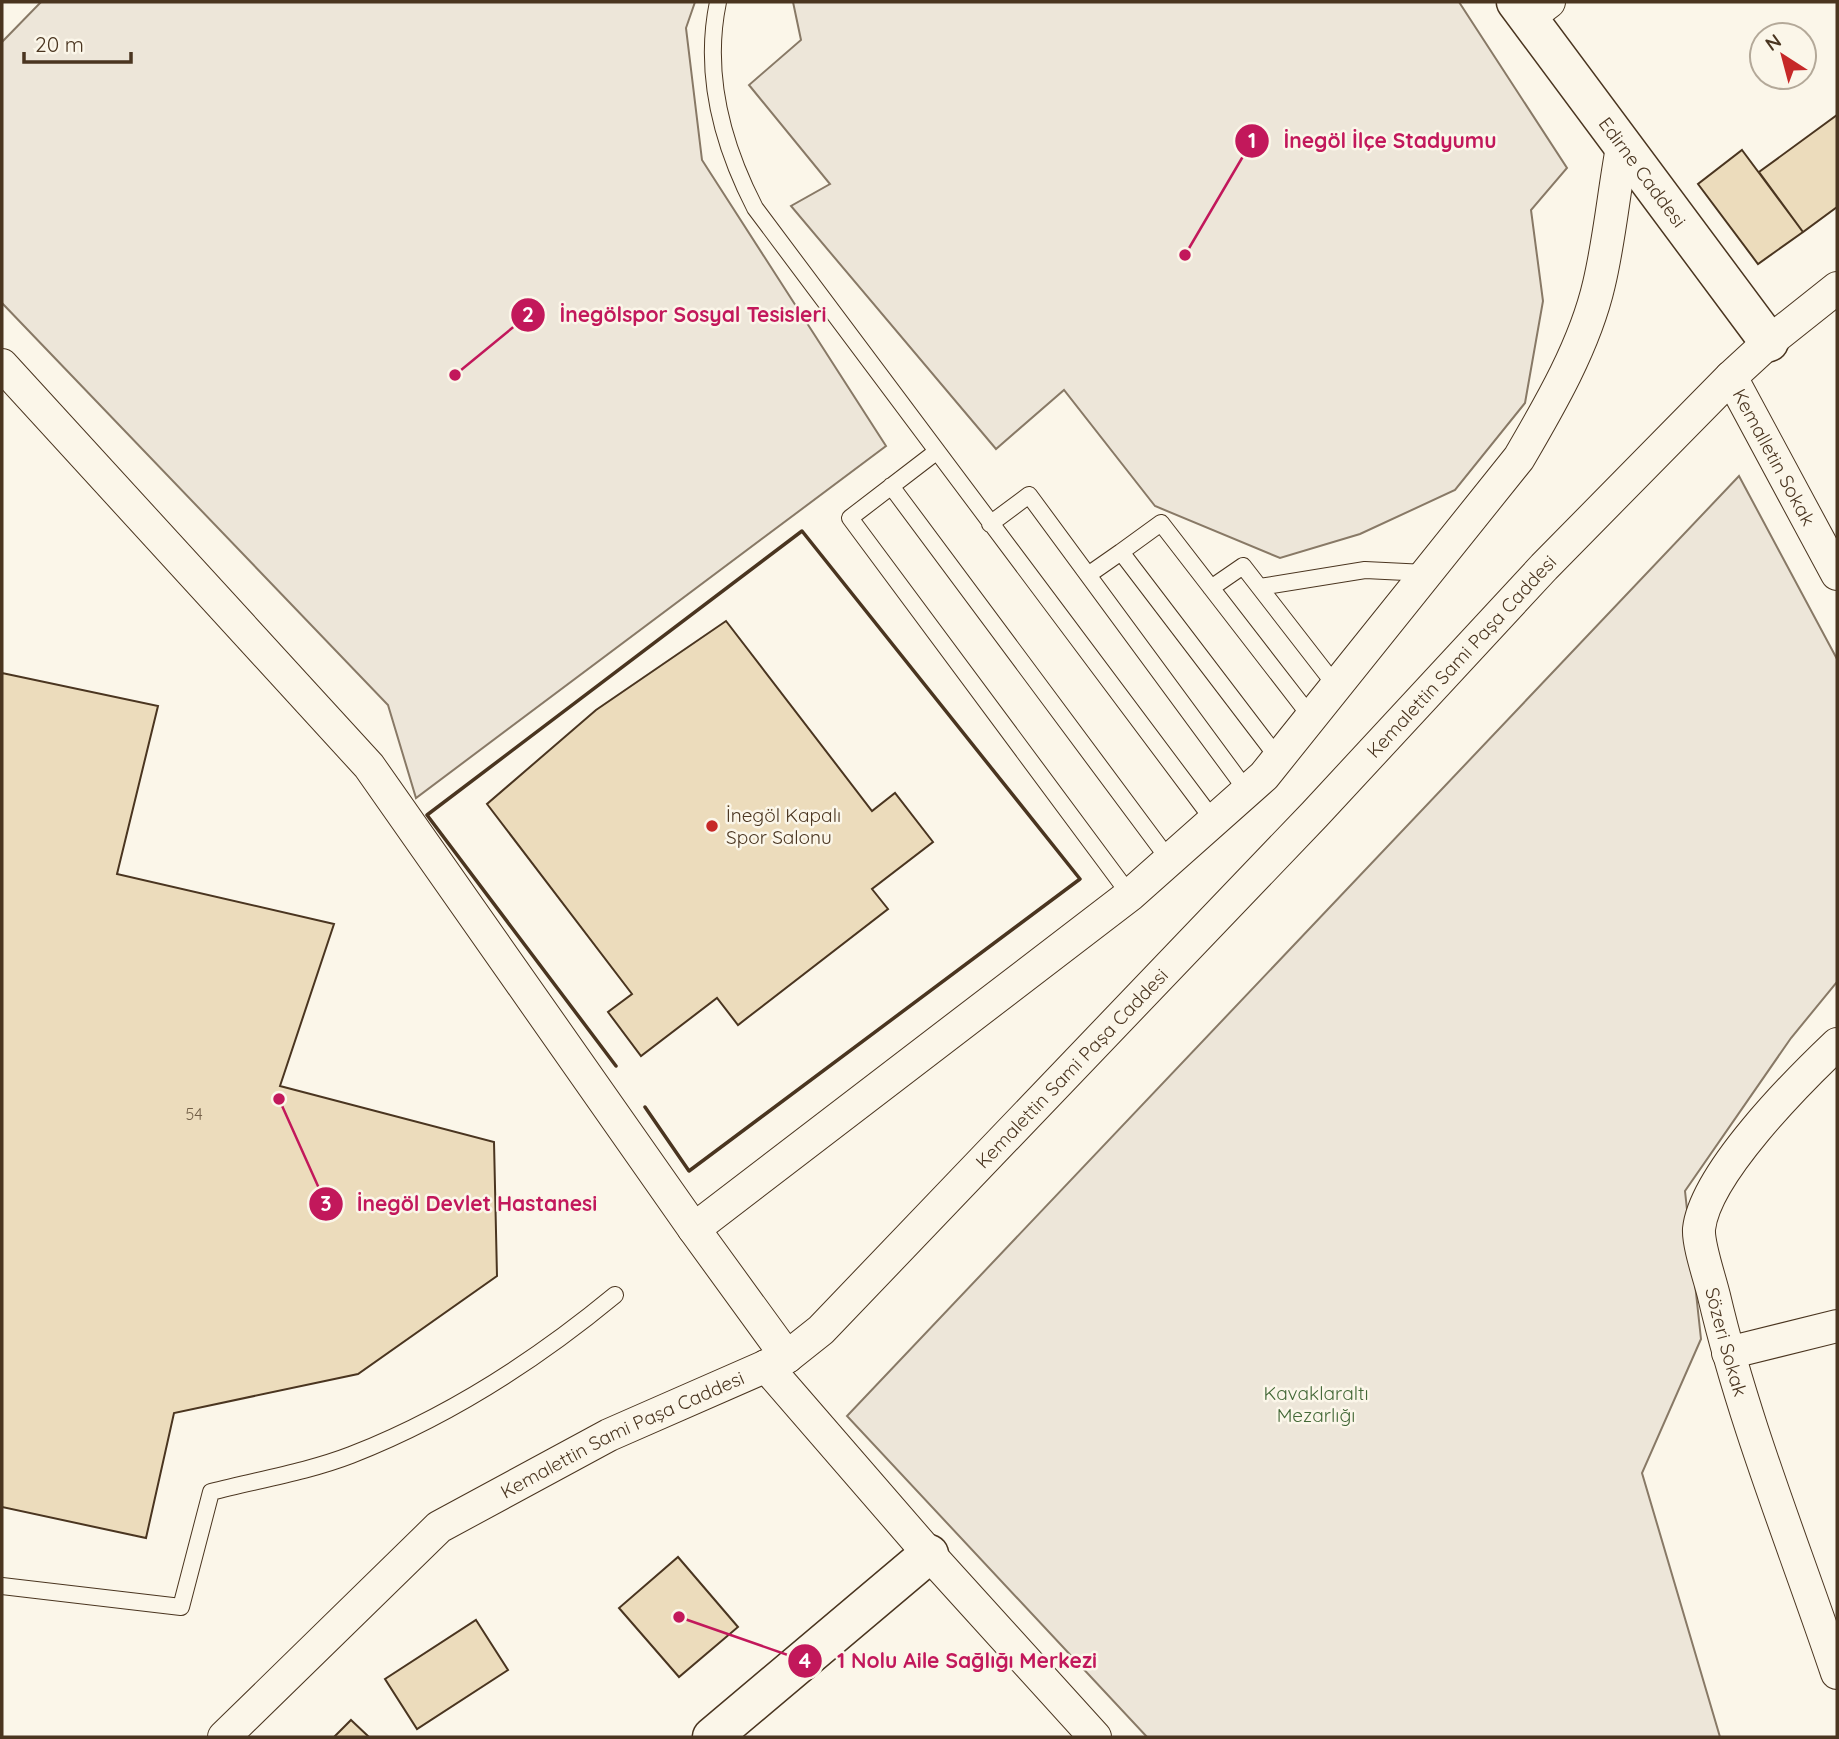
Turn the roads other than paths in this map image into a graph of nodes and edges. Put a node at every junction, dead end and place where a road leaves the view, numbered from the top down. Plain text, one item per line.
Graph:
1 (718, 2) edge
2 (1531, 7) edge
3 (1623, 142) junction
4 (1837, 289) edge
5 (1769, 342) junction
6 (2, 365) edge
7 (1731, 377) junction
8 (936, 452) junction
9 (891, 486) junction
10 (990, 524) junction
11 (1121, 552) junction
12 (1426, 573) junction
13 (1837, 574) edge
14 (1088, 575) junction
15 (1260, 587) junction
16 (1211, 588) junction
17 (1336, 686) junction
18 (1311, 717) junction
19 (1278, 758) junction
20 (1247, 791) junction
21 (1214, 821) junction
22 (1170, 860) junction
23 (1130, 895) junction
24 (1837, 1044) edge
25 (694, 1229) junction
26 (615, 1295) dead end
27 (1837, 1326) edge
28 (1728, 1353) junction
29 (777, 1361) junction
30 (929, 1554) junction
31 (2, 1586) edge
32 (1837, 1673) edge
33 (224, 1737) edge
34 (712, 1737) edge
35 (1095, 1737) edge

1 - 8 lane
2 - 3 street, Edirne Caddesi
3 - 5 street, Edirne Caddesi
3 - 12 street
4 - 5 street, Kemalettin Sami Paşa Caddesi
5 - 7 street, Kemalettin Sami Paşa Caddesi
6 - 25 street
7 - 13 street, Kemalletin Sokak
7 - 29 street, Kemalettin Sami Paşa Caddesi
8 - 9 lane
8 - 10 lane
9 - 22 lane
9 - 23 lane
10 - 14 lane
10 - 21 lane
11 - 14 lane
11 - 16 lane
11 - 19 lane
12 - 15 lane
12 - 17 street
14 - 20 lane
15 - 16 lane
15 - 17 lane
16 - 18 lane
17 - 18 street
18 - 19 street
19 - 20 street
20 - 21 street
21 - 22 street
22 - 23 street
23 - 25 street
24 - 28 street, Sözeri Sokak
25 - 29 street
26 - 31 lane
27 - 28 street
28 - 32 street, Sözeri Sokak
29 - 30 street
29 - 33 street, Kemalettin Sami Paşa Caddesi
30 - 34 street
30 - 35 street

